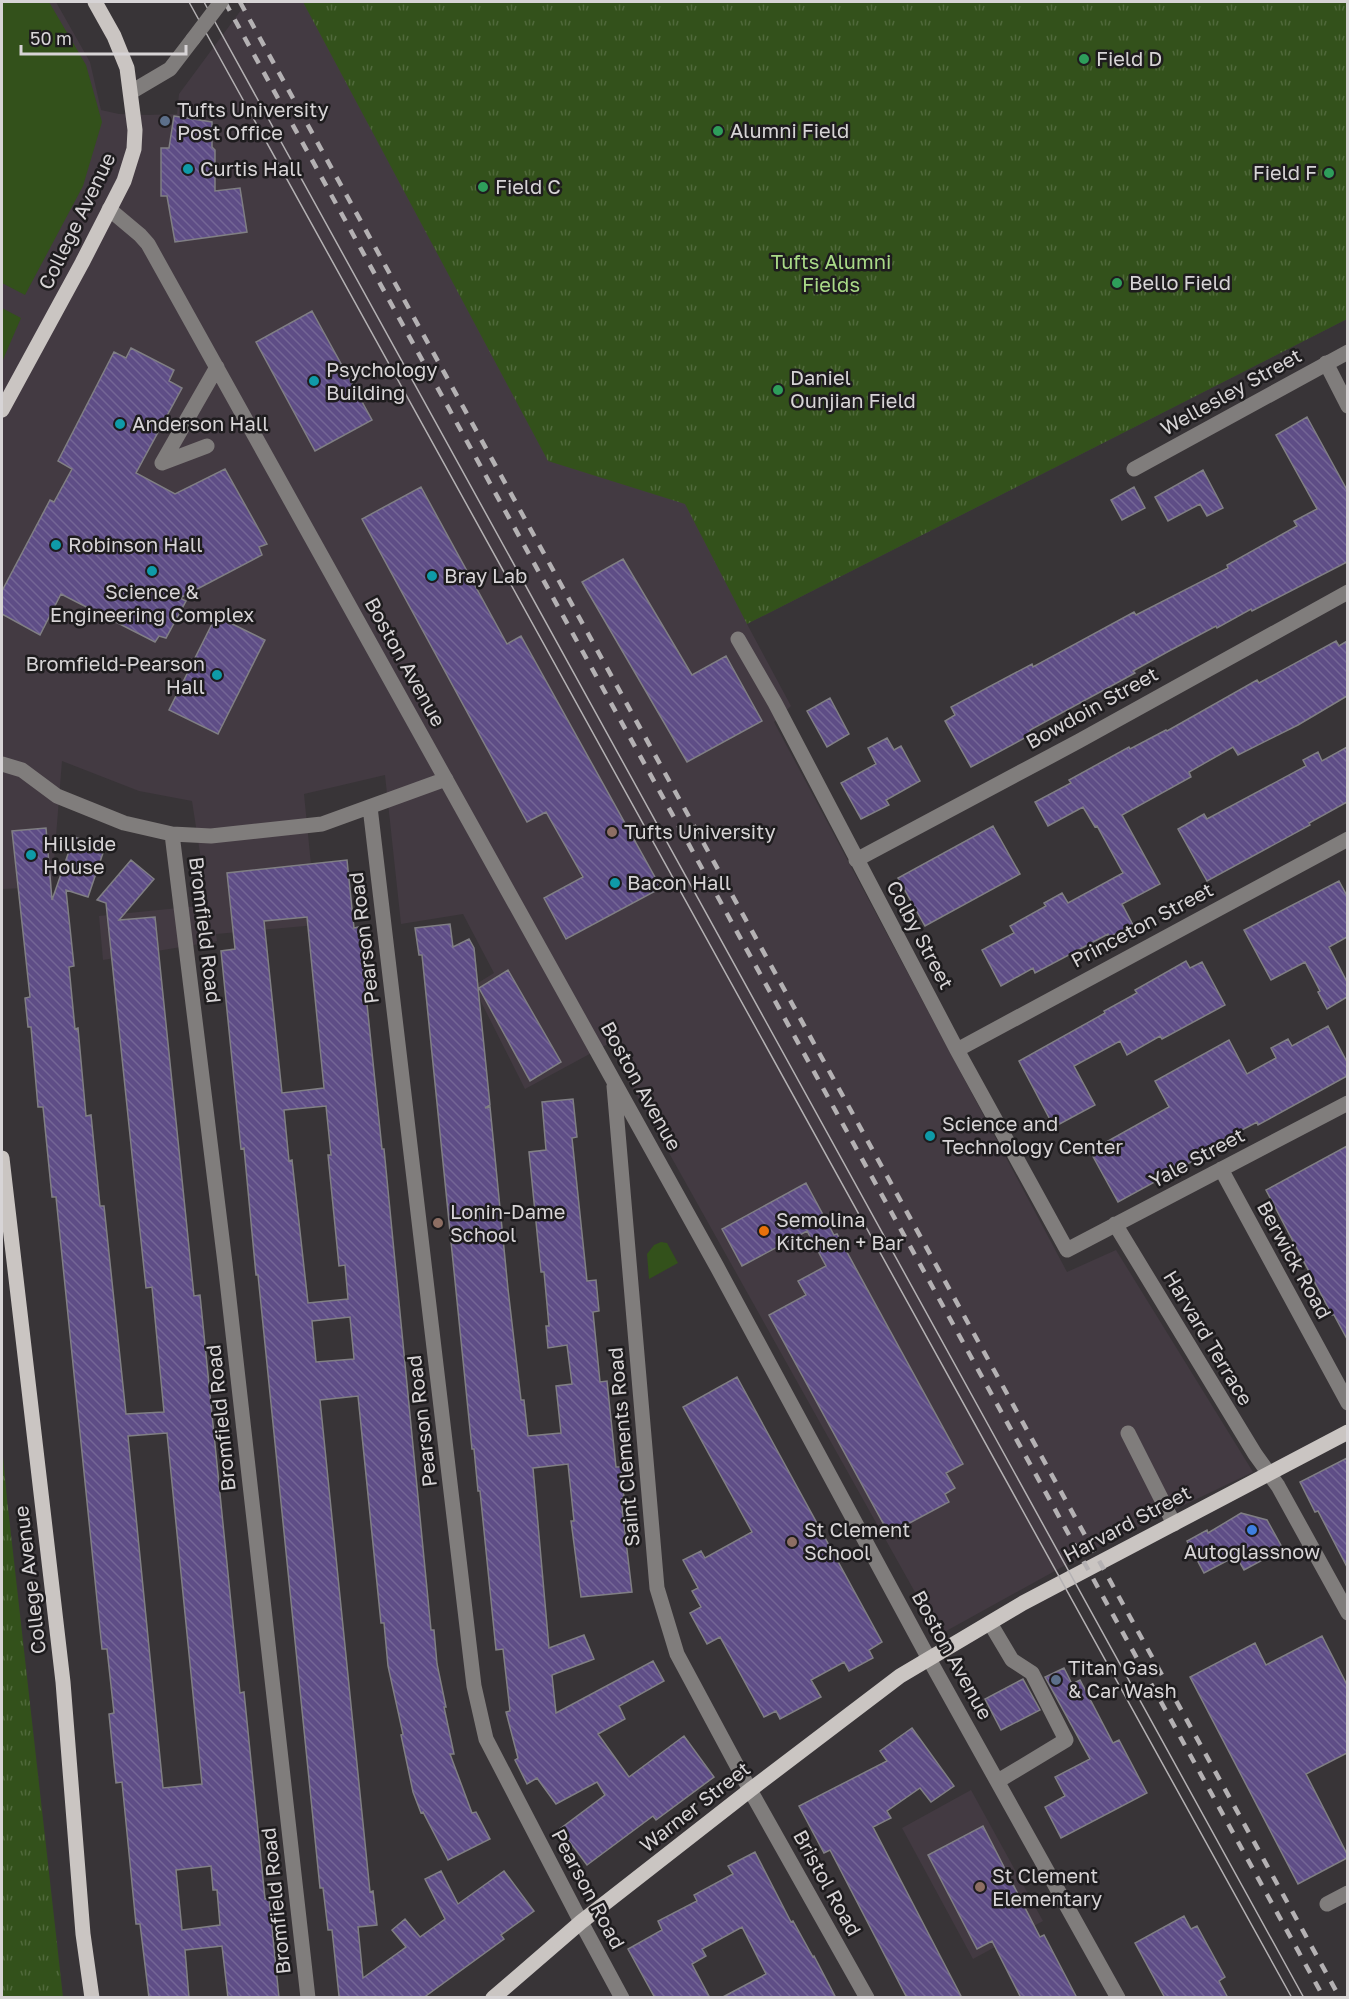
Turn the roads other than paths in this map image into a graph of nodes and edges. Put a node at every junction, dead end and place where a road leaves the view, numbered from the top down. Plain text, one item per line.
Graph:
1 (95, 2) edge
2 (221, 2) edge
3 (131, 92) junction
4 (109, 209) junction
5 (1347, 352) edge
6 (1326, 363) junction
7 (217, 367) junction
8 (1347, 406) edge
9 (2, 410) edge
10 (207, 446) dead end
11 (1134, 469) dead end
12 (1347, 592) edge
13 (738, 639) dead end
14 (2, 764) edge
15 (446, 779) junction
16 (370, 807) junction
17 (172, 834) junction
18 (1347, 839) edge
19 (856, 860) junction
20 (957, 1050) junction
21 (613, 1080) junction
22 (1347, 1103) edge
23 (2, 1158) edge
24 (1221, 1169) junction
25 (4, 1212) edge
26 (1115, 1224) junction
27 (1067, 1250) joint
28 (1347, 1403) edge
29 (1347, 1432) edge
30 (1128, 1433) dead end
31 (1269, 1472) junction
32 (1174, 1524) junction
33 (1347, 1613) edge
34 (990, 1623) junction
35 (930, 1659) junction
36 (998, 1781) junction
37 (750, 1790) junction
38 (1347, 1893) edge
39 (1327, 1904) dead end
40 (581, 1922) junction
41 (92, 1998) edge
42 (308, 1998) edge
43 (493, 1998) edge
44 (622, 1998) edge
45 (867, 1998) edge
46 (1118, 1998) edge

1 - 3 main road
2 - 3 street, bridge
3 - 4 main road, College Avenue
4 - 7 street, Boston Avenue
4 - 9 main road, College Avenue
5 - 6 street, Wellesley Street
6 - 8 street
6 - 11 street, Wellesley Street
7 - 10 street
7 - 15 street, Boston Avenue
12 - 19 street, Bowdoin Street
13 - 19 street, Colby Street
14 - 17 street
15 - 16 street
15 - 21 street, Boston Avenue
16 - 17 street
16 - 40 street, Pearson Road
17 - 42 street, Bromfield Road
18 - 20 street, Princeton Street
19 - 20 street, Colby Street
20 - 27 street, Colby Street
21 - 35 street, Boston Avenue
21 - 37 street, Saint Clements Road
22 - 24 street, Yale Street
23 - 25 main road, College Avenue
24 - 26 street, Yale Street
24 - 28 street, Berwick Road
25 - 41 main road, College Avenue
26 - 27 street, Yale Street
26 - 31 street, Harvard Terrace
29 - 31 main road, Harvard Street
30 - 32 street
31 - 32 main road, Harvard Street
31 - 33 street, Harvard Terrace
32 - 34 main road, Harvard Street
34 - 35 main road, Harvard Street
34 - 36 street
35 - 36 street, Boston Avenue
35 - 37 main road, Warner Street
36 - 46 street, Boston Avenue
37 - 40 main road, Warner Street
37 - 45 street, Bristol Road
38 - 39 street
40 - 43 main road, Warner Street
40 - 44 street, Pearson Road

